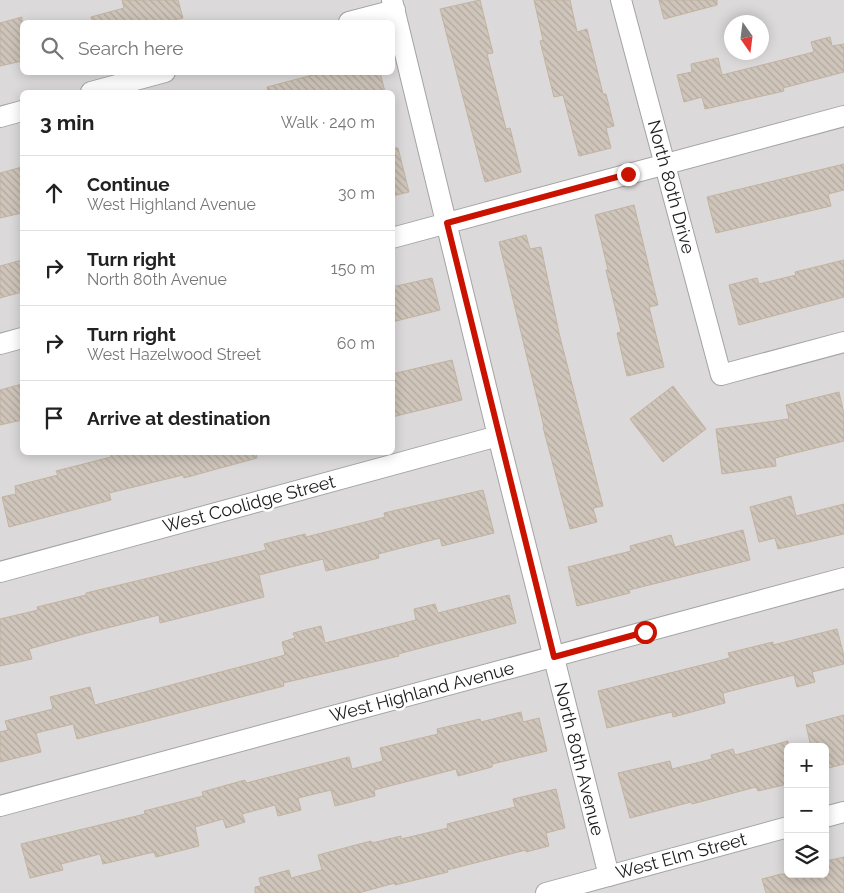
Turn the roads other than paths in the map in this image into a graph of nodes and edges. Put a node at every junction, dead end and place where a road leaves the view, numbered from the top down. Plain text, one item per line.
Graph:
1 (621, 0) edge
2 (394, 5) edge
3 (354, 20) edge
4 (154, 75) edge
5 (98, 90) edge
6 (20, 112) edge
7 (844, 116) edge
8 (0, 117) edge
9 (664, 164) junction
10 (447, 223) junction
11 (395, 237) edge
12 (20, 339) edge
13 (844, 342) edge
14 (0, 344) edge
15 (498, 436) junction
16 (0, 572) edge
17 (844, 578) edge
18 (554, 657) junction
19 (0, 806) edge
20 (844, 812) edge
21 (829, 816) edge
22 (784, 828) edge
23 (609, 876) junction
24 (546, 893) edge

1 - 9 street, North 80th Drive
2 - 3 street
2 - 10 street, North 80th Avenue
4 - 5 street
6 - 8 street
7 - 9 street
9 - 10 street
9 - 13 street, North 80th Drive
10 - 11 street
10 - 15 street, North 80th Avenue
12 - 14 street
15 - 16 street, West Coolidge Street
15 - 18 street, North 80th Avenue
17 - 18 street, West Highland Avenue
18 - 19 street, West Highland Avenue
18 - 23 street, North 80th Avenue
20 - 21 street
22 - 23 street, West Elm Street
23 - 24 street, West Elm Street

